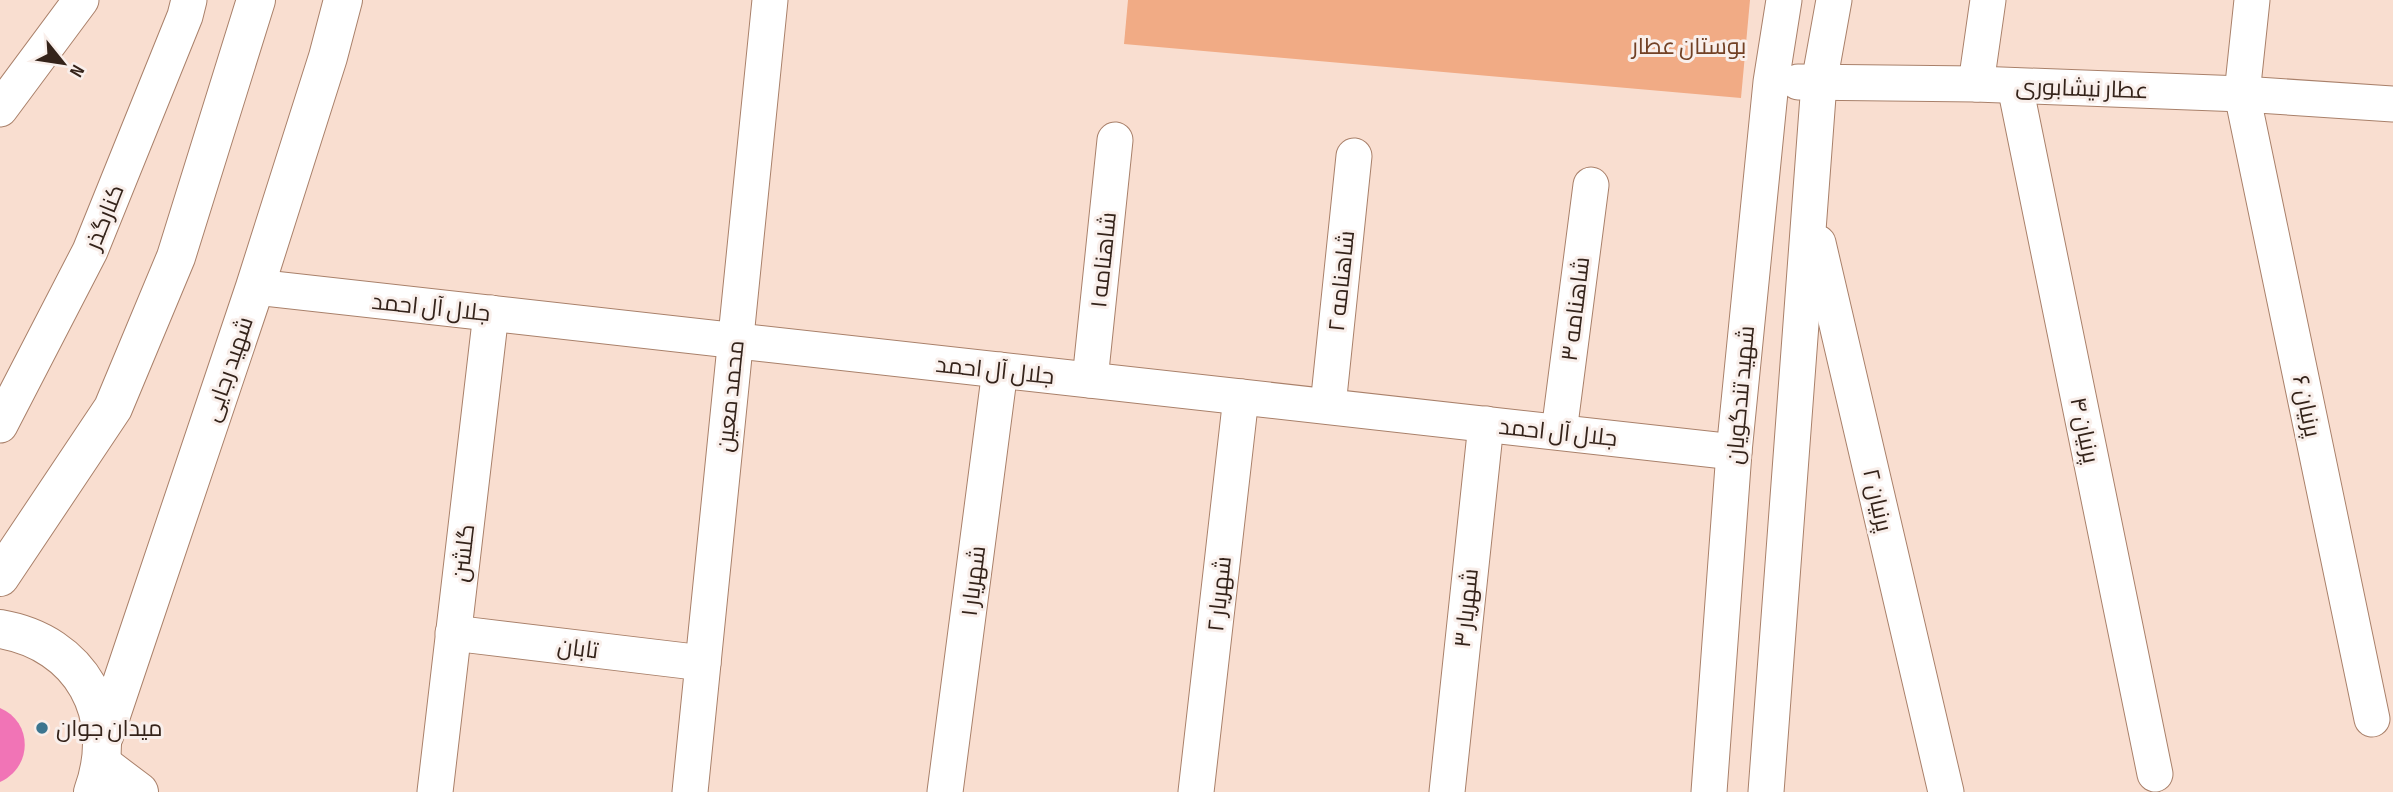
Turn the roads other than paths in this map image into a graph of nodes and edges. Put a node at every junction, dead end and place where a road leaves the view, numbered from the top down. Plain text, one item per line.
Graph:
1 (81, 0) edge
2 (190, 0) edge
3 (256, 0) edge
4 (343, 0) edge
5 (770, 0) edge
6 (1784, 0) edge
7 (1834, 0) edge
8 (1988, 0) edge
9 (2252, 0) edge
10 (1771, 82) junction
11 (1819, 83) junction
12 (1976, 84) junction
13 (2015, 86) junction
14 (2242, 94) junction
15 (2393, 104) edge
16 (0, 109) edge
17 (1115, 140) dead end
18 (1354, 156) dead end
19 (1591, 185) dead end
20 (1810, 209) junction
21 (255, 287) junction
22 (491, 313) junction
23 (736, 341) junction
24 (1000, 370) junction
25 (1090, 380) junction
26 (1241, 397) junction
27 (1328, 407) junction
28 (1486, 424) junction
29 (0, 425) edge
30 (1559, 432) junction
31 (1734, 452) junction
32 (0, 577) edge
33 (0, 629) edge
34 (453, 633) junction
35 (703, 663) junction
36 (2372, 719) dead end
37 (99, 764) edge
38 (2155, 774) dead end
39 (139, 792) edge
40 (435, 792) edge
41 (690, 792) edge
42 (945, 792) edge
43 (1196, 792) edge
44 (1447, 792) edge
45 (1709, 792) edge
46 (1766, 792) edge
47 (1946, 792) edge

1 - 16 street
2 - 29 street, کنارگذر
3 - 32 main road
4 - 21 main road, شهید رجایی
5 - 23 street, محمد معین
6 - 10 street, شهید تندگویان
7 - 11 street
8 - 12 street
9 - 14 street, پرنیان ۶
10 - 11 street, عطار نیشابوری
10 - 31 street, شهید تندگویان
11 - 12 street, عطار نیشابوری
11 - 20 street
12 - 13 street, عطار نیشابوری
13 - 14 street, عطار نیشابوری
13 - 38 street, پرنیان ۴
14 - 15 street, عطار نیشابوری
14 - 36 street, پرنیان ۶
17 - 25 street, شاهنامه ۱
18 - 27 street, شاهنامه ۲
19 - 30 street, شاهنامه ۳
20 - 46 street
20 - 47 street, پرنیان ۲
21 - 22 street, جلال آل احمد
21 - 37 main road, شهید رجایی
22 - 23 street, جلال آل احمد
22 - 34 street, گلشن
23 - 24 street, جلال آل احمد
23 - 35 street, محمد معین
24 - 25 street, جلال آل احمد
24 - 42 street, شهریار ۱
25 - 26 street, جلال آل احمد
26 - 27 street, جلال آل احمد
26 - 43 street, شهریار ۲
27 - 28 street, جلال آل احمد
28 - 30 street, جلال آل احمد
28 - 44 street, شهریار ۳
30 - 31 street, جلال آل احمد
31 - 45 street, شهید تندگویان
33 - 37 main road
34 - 35 street, تابان
34 - 40 street, گلشن
35 - 41 street, محمد معین
37 - 39 main road

